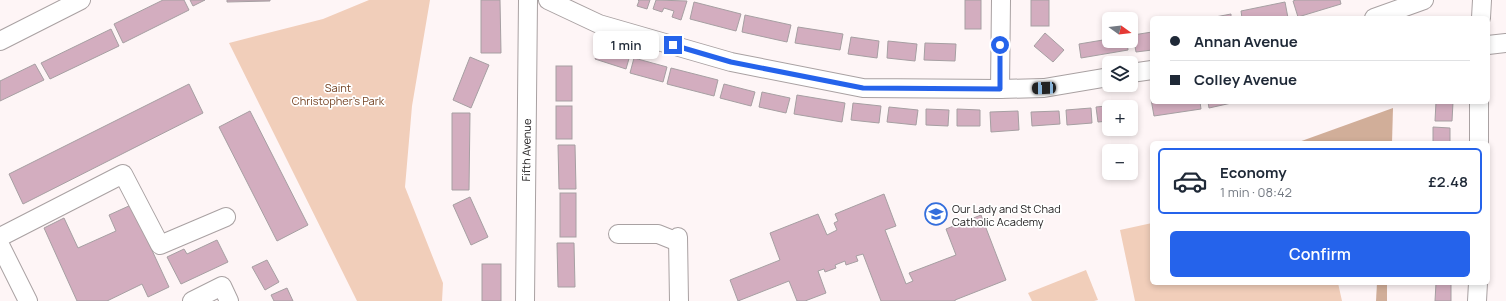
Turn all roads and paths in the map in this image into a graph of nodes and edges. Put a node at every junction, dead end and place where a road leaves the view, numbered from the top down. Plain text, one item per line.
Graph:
1 (82, 0) edge
2 (528, 0) edge
3 (548, 0) edge
4 (1001, 0) edge
5 (1424, 0) edge
6 (1482, 0) edge
7 (51, 8) edge
8 (1380, 16) edge
9 (1481, 16) edge
10 (0, 41) edge
11 (1506, 43) edge
12 (1490, 45) edge
13 (1150, 70) edge
14 (1138, 72) edge
15 (1102, 78) edge
16 (1000, 89) junction
17 (1479, 104) edge
18 (1479, 141) edge
19 (226, 217) dead end
20 (618, 234) dead end
21 (0, 237) edge
22 (0, 245) edge
23 (1478, 285) edge
24 (28, 301) edge
25 (192, 301) edge
26 (228, 301) edge
27 (525, 301) edge
28 (679, 301) edge
29 (1477, 301) edge

1 - 7 street
2 - 27 street, Fifth Avenue
3 - 16 street
4 - 16 street
5 - 8 street
6 - 9 street
7 - 10 street
11 - 12 street
13 - 14 street
15 - 16 street
17 - 18 street
19 - 21 street
20 - 28 street
22 - 24 street
23 - 29 street
25 - 26 street

